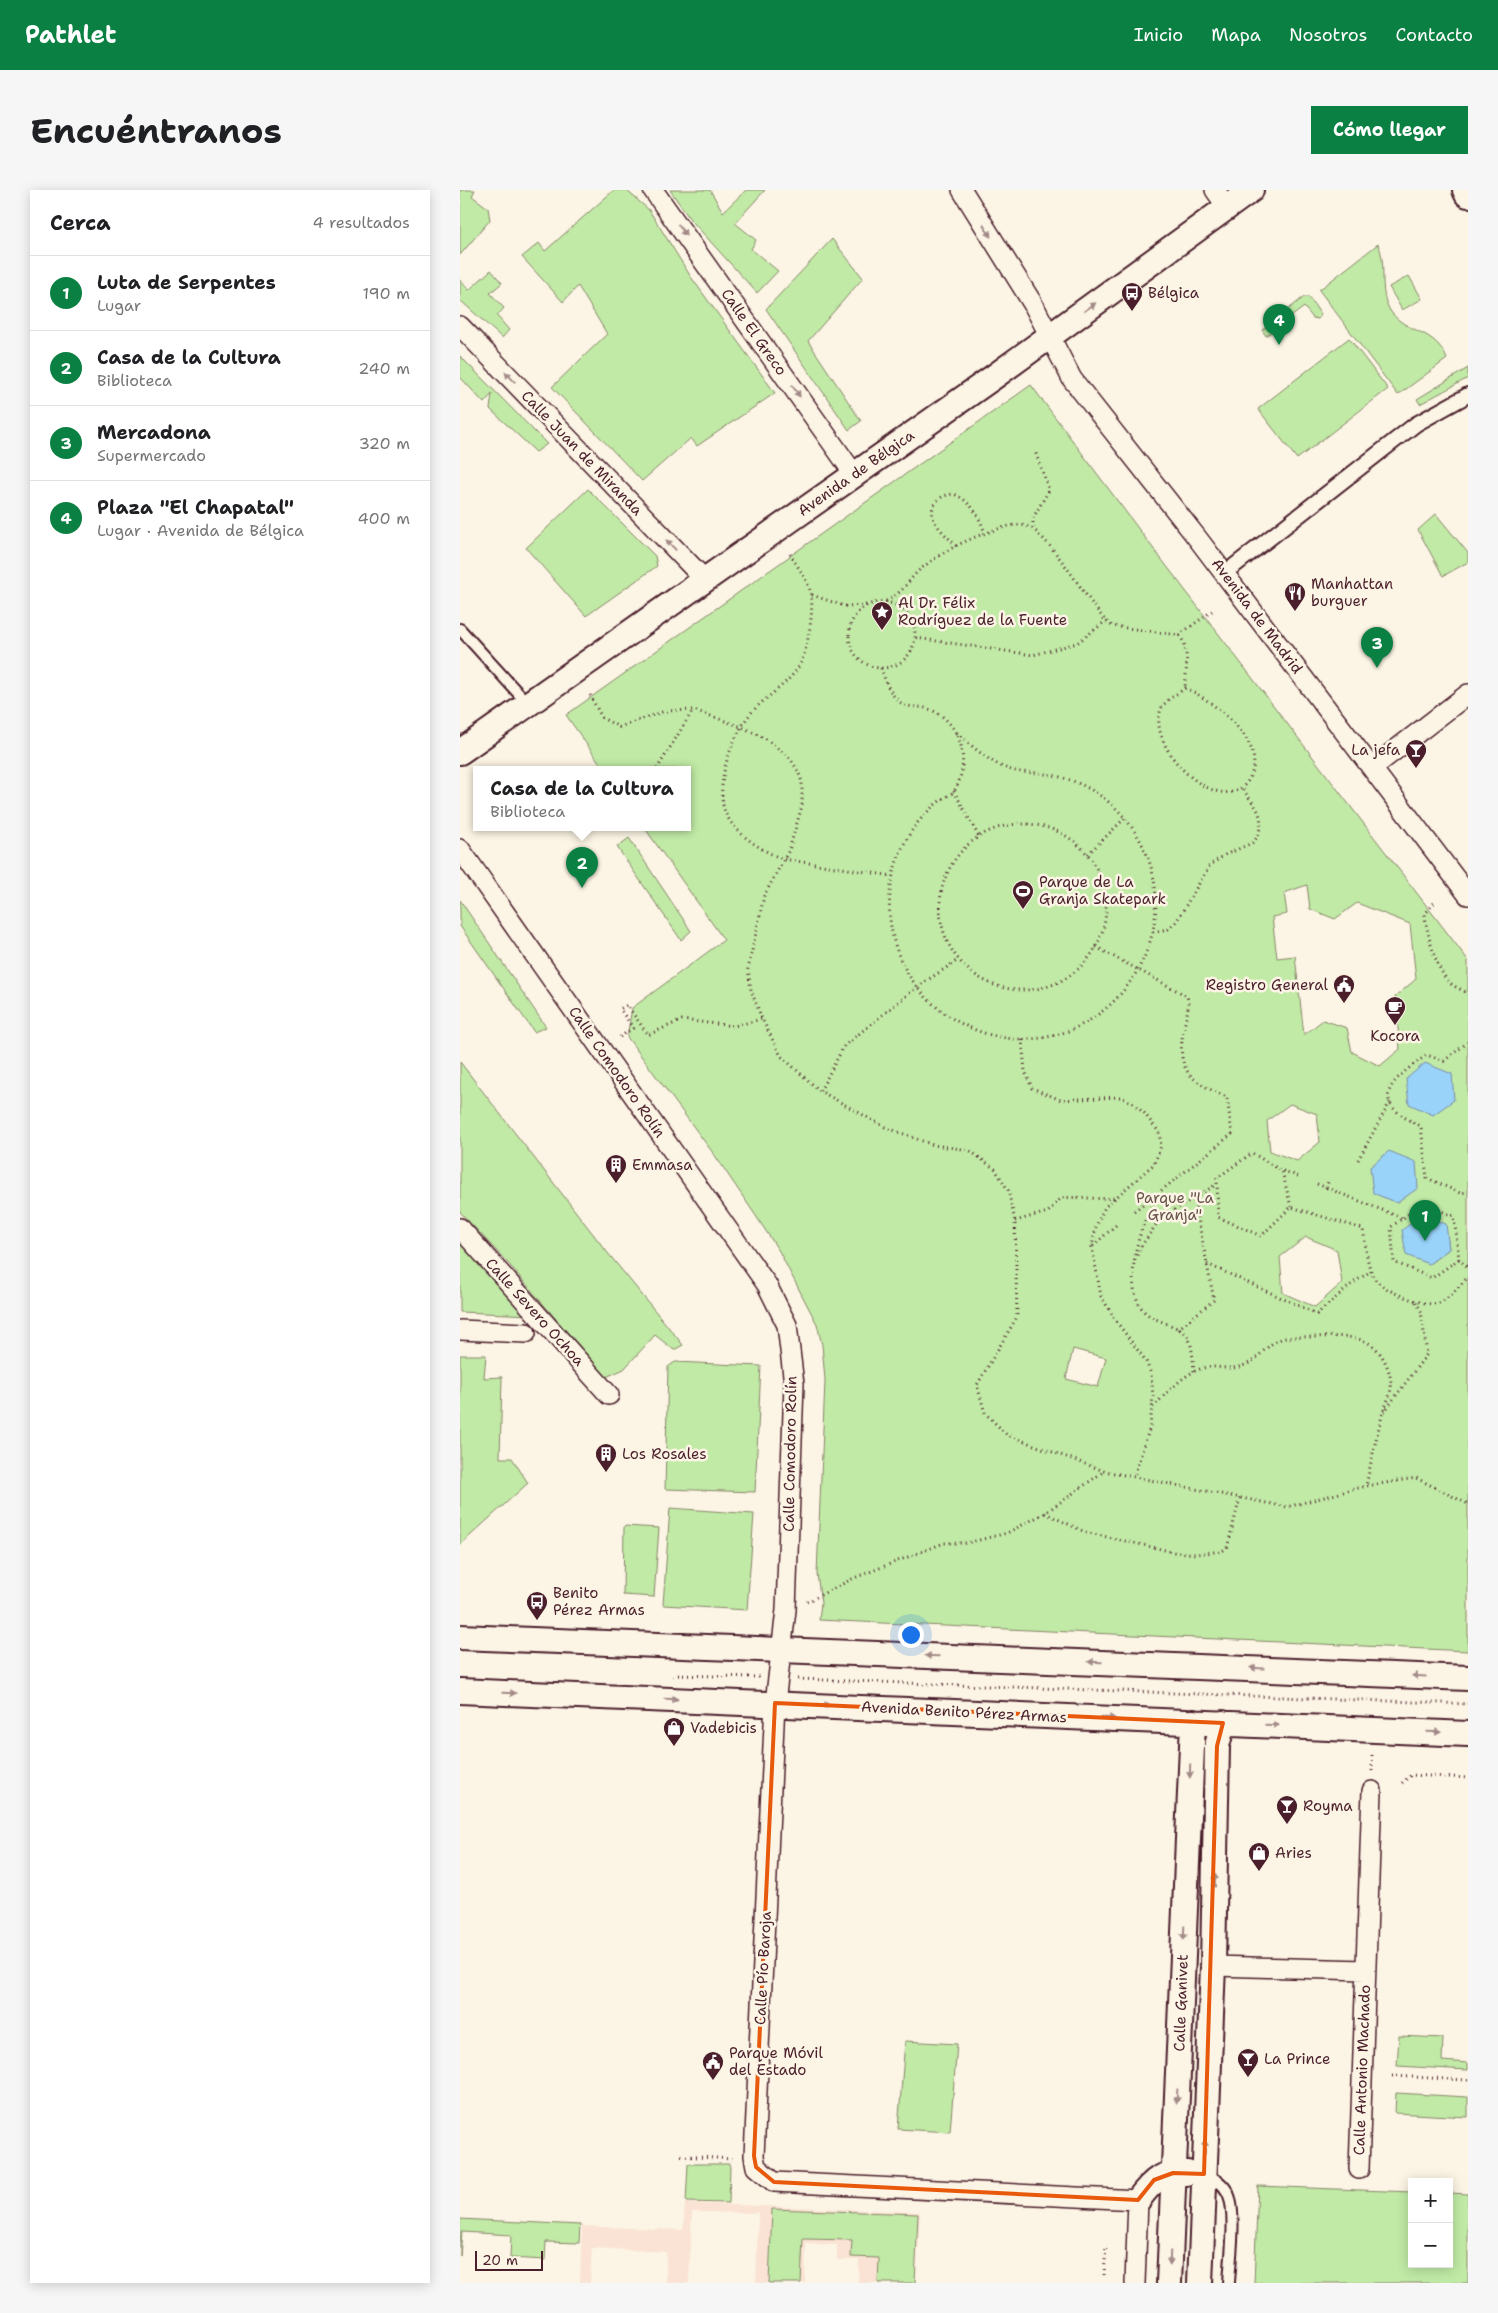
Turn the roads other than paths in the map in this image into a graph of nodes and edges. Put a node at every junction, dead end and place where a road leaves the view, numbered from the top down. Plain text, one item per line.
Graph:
1 (653, 190) edge
2 (962, 190) edge
3 (1251, 190) edge
4 (1466, 190) edge
5 (1468, 194) edge
6 (1221, 198) edge
7 (460, 326) edge
8 (1050, 336) junction
9 (1468, 395) edge
10 (854, 474) junction
11 (1234, 566) dead end
12 (705, 580) junction
13 (460, 629) edge
14 (1468, 694) edge
15 (528, 704) junction
16 (460, 752) edge
17 (1372, 768) junction
18 (460, 849) edge
19 (1468, 895) edge
20 (460, 1228) edge
21 (460, 1330) edge
22 (526, 1333) dead end
23 (609, 1395) dead end
24 (460, 1637) edge
25 (781, 1651) junction
26 (1468, 1678) edge
27 (460, 1691) edge
28 (775, 1703) junction
29 (1192, 1722) junction
30 (1223, 1723) junction
31 (1468, 1734) edge
32 (1372, 1783) road end
33 (1183, 1965) junction
34 (1213, 1966) junction
35 (1365, 1970) junction
36 (1359, 2170) dead end
37 (1173, 2173) junction
38 (1204, 2174) junction
39 (1138, 2200) junction
40 (1135, 2283) edge
41 (1169, 2283) edge
42 (1200, 2283) edge
43 (1229, 2283) edge

1 -> 10 street, Calle El Greco
2 -> 8 street, Avenida de Madrid
3 - 6 street, Avenida de Bélgica
4 - 5 main road
8 -> 6 street, Avenida de Bélgica
12 -> 7 street, Calle Juan de Miranda
8 - 10 street, Avenida de Bélgica
8 - 17 street, Avenida de Madrid
9 - 11 street
10 - 12 street, Avenida de Bélgica
12 - 15 street, Avenida de Bélgica
13 - 15 lane
14 - 17 street
15 - 16 street, Avenida de Bélgica
17 - 19 street, Avenida de Madrid
18 - 25 street, Calle Comodoro Rolín
20 - 23 street, Calle Severo Ochoa
21 - 22 street
24 - 25 street
26 -> 25 street
25 - 28 street, Calle Pío Baroja
27 -> 28 street, Avenida Benito Pérez Armas
28 -> 29 street, Avenida Benito Pérez Armas
28 - 39 street, Calle Pío Baroja
29 - 30 street, Avenida Benito Pérez Armas
29 -> 33 street, Calle Ganivet
30 -> 31 street, Avenida Benito Pérez Armas
34 -> 30 street, Calle Ganivet
32 - 35 street, Calle Antonio Machado
33 - 34 street
33 -> 37 street, Calle Ganivet
34 - 35 street, Calle Antonio Machado
38 -> 34 street, Calle Ganivet
35 - 36 street, Calle Antonio Machado
37 - 38 street
37 - 39 street
37 -> 41 street, Calle Ganivet
38 - 42 street, Calle Ganivet
38 - 43 lane
39 - 40 street

